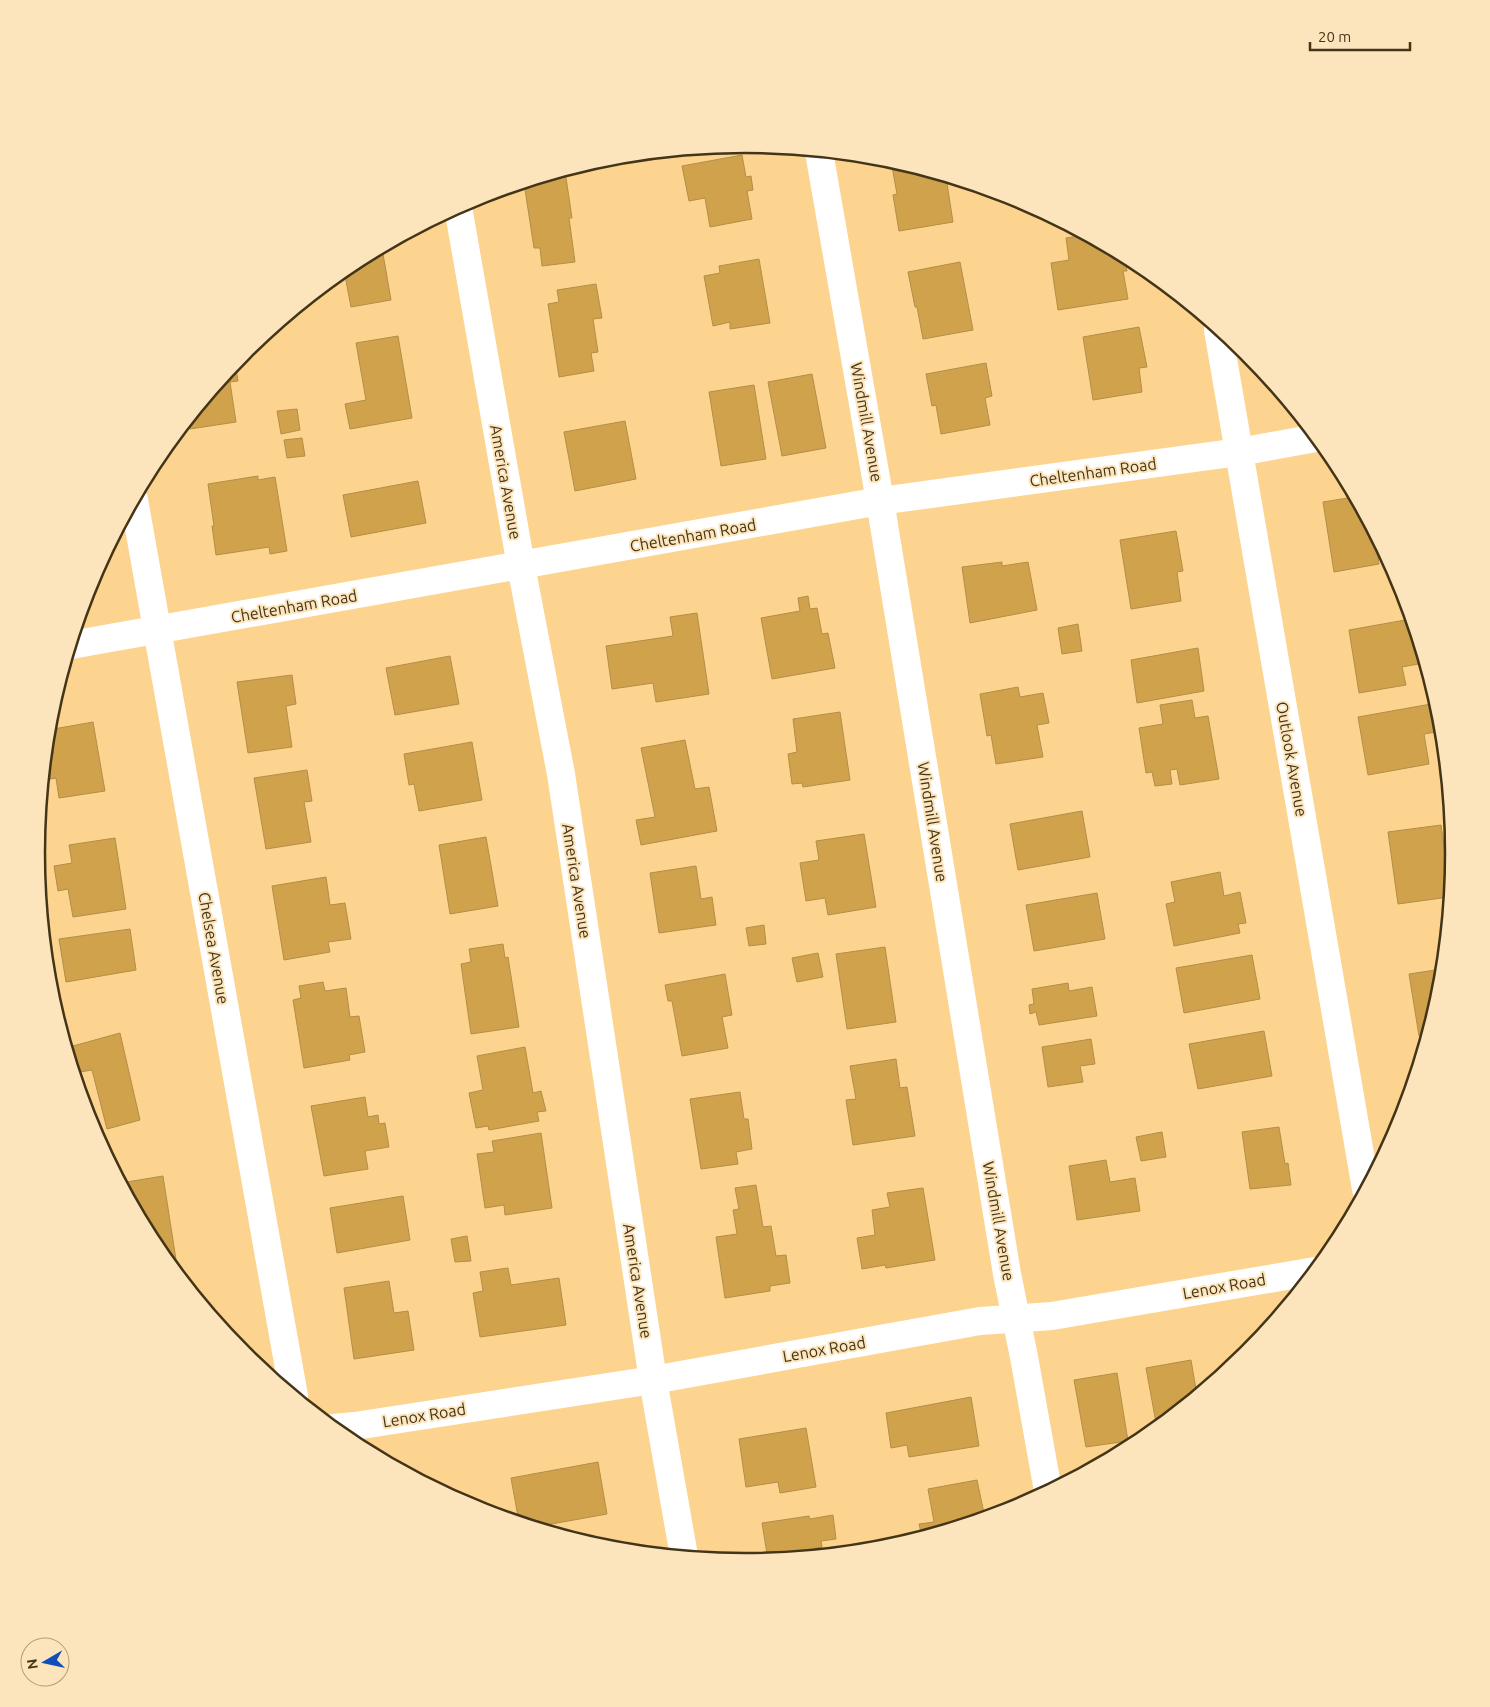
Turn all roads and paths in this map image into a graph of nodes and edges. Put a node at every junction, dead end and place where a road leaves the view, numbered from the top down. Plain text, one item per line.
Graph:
1 (820, 158) edge
2 (459, 215) edge
3 (1220, 339) edge
4 (1309, 439) edge
5 (1239, 452) junction
6 (880, 501) junction
7 (136, 509) edge
8 (521, 566) junction
9 (156, 630) junction
10 (77, 644) edge
11 (1364, 1179) edge
12 (1305, 1273) edge
13 (1016, 1318) junction
14 (653, 1380) junction
15 (292, 1388) edge
16 (343, 1427) edge
17 (1047, 1485) edge
18 (683, 1551) edge

1 - 6 street, Windmill Avenue
2 - 8 street, America Avenue
3 - 5 street, Outlook Avenue
4 - 5 street, Cheltenham Road
5 - 6 street, Cheltenham Road
5 - 11 street, Outlook Avenue
6 - 8 street, Cheltenham Road
6 - 13 street, Windmill Avenue
7 - 9 street, Chelsea Avenue
8 - 9 street, Cheltenham Road
8 - 14 street, America Avenue
9 - 10 street, Cheltenham Road
9 - 15 street, Chelsea Avenue
12 - 13 street, Lenox Road
13 - 14 street, Lenox Road
13 - 17 street, Windmill Avenue
14 - 16 street, Lenox Road
14 - 18 street, America Avenue

